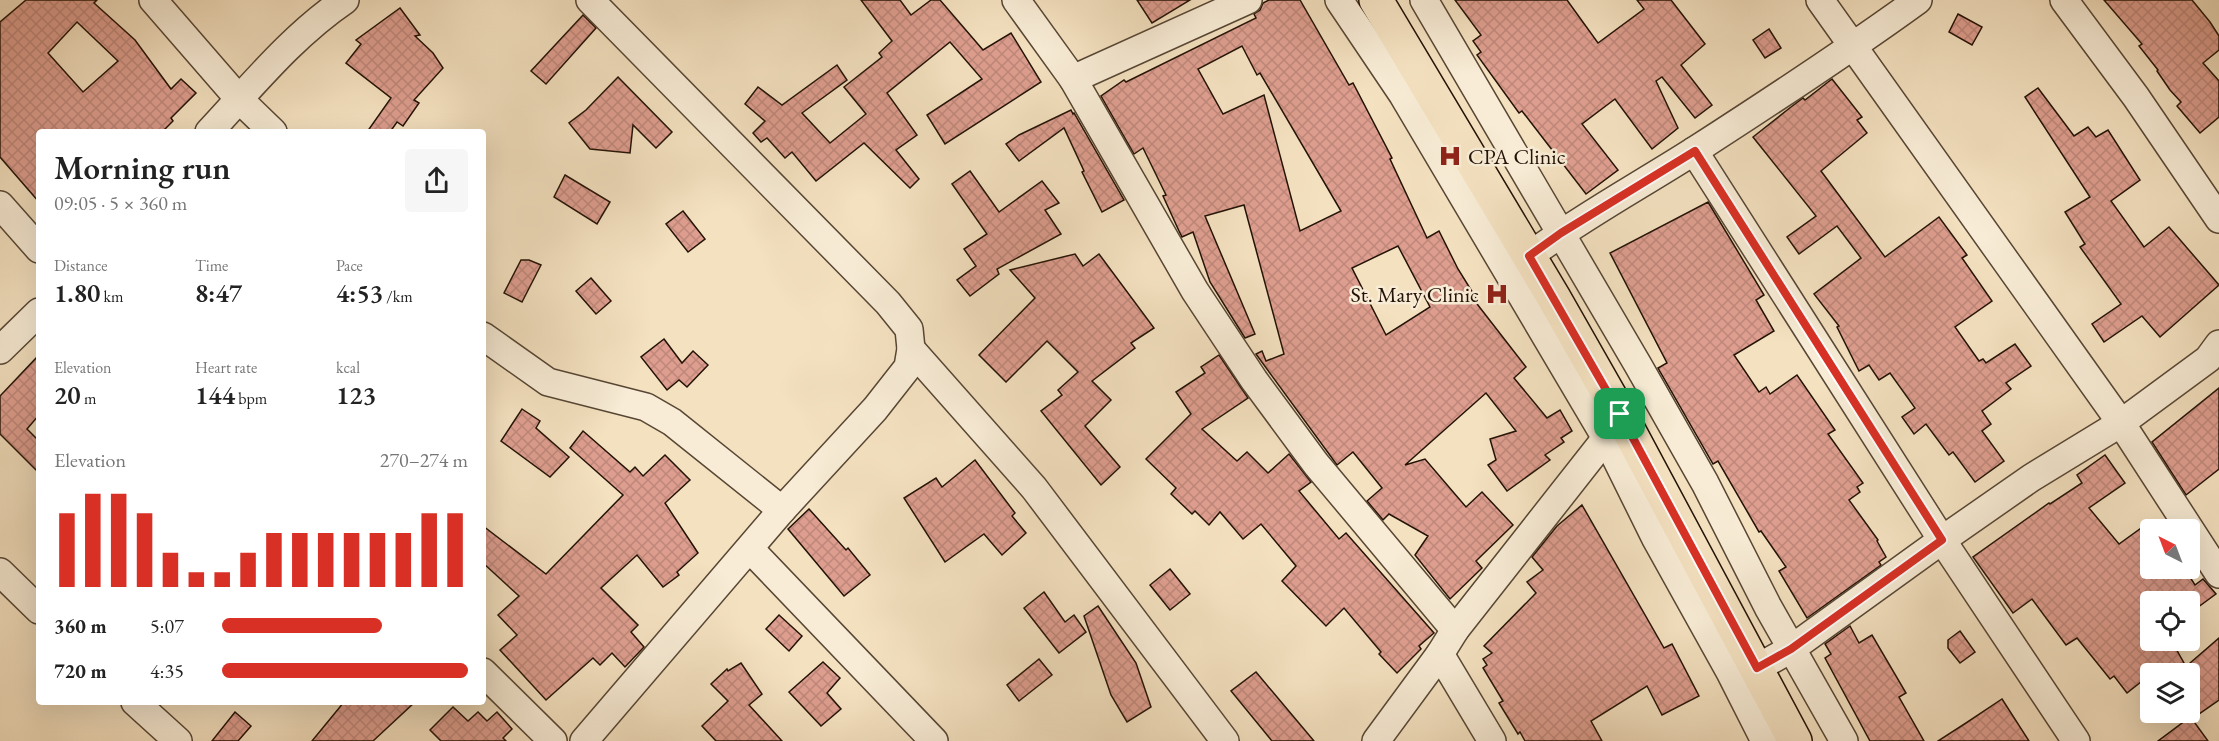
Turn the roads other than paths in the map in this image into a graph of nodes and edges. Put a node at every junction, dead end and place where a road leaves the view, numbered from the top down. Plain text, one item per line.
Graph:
1 (153, 0) edge
2 (345, 0) edge
3 (590, 0) edge
4 (1016, 0) edge
5 (1248, 0) edge
6 (1339, 0) edge
7 (1376, 0) edge
8 (1424, 0) edge
9 (1820, 0) edge
10 (1918, 0) edge
11 (2064, 0) edge
12 (1852, 47) junction
13 (1073, 79) junction
14 (240, 99) junction
15 (212, 129) edge
16 (270, 129) edge
17 (1695, 151) junction
18 (0, 206) edge
19 (2219, 219) edge
20 (1561, 233) junction
21 (36, 246) edge
22 (1529, 256) junction
23 (36, 315) edge
24 (486, 338) edge
25 (2219, 344) edge
26 (911, 349) junction
27 (0, 350) edge
28 (2121, 423) junction
29 (1613, 426) junction
30 (782, 510) junction
31 (1942, 540) junction
32 (750, 549) junction
33 (0, 572) edge
34 (2219, 574) edge
35 (36, 607) edge
36 (1455, 630) junction
37 (1791, 649) junction
38 (1440, 654) junction
39 (1757, 668) junction
40 (486, 675) edge
41 (138, 705) edge
42 (178, 741) edge
43 (553, 741) edge
44 (584, 741) edge
45 (934, 741) edge
46 (1225, 741) edge
47 (1376, 741) edge
48 (1492, 741) edge
49 (1765, 741) edge
50 (1795, 741) edge
51 (1844, 741) edge
52 (2076, 741) edge

1 - 14 street
2 - 14 street
3 - 26 street
4 - 13 street
5 - 13 street
6 - 29 street
7 - 22 main road
8 - 20 street
9 - 12 street
10 - 12 street
11 - 19 street
12 - 17 street
12 - 28 street
13 - 36 street
14 - 15 street
14 - 16 street
17 - 20 street
17 - 31 street
18 - 21 street
20 - 22 street
20 - 37 street
22 - 29 main road
23 - 27 street
24 - 30 street
25 - 28 street
26 - 30 street
26 - 46 street
28 - 31 street
28 - 34 street
29 - 36 street
29 - 39 main road
29 - 49 street
30 - 32 street
31 - 37 street
31 - 52 street
32 - 44 street
32 - 45 street
33 - 35 street
36 - 38 street
37 - 39 street
37 - 51 street
38 - 47 street
38 - 48 street
39 - 50 main road
40 - 43 street
41 - 42 street

